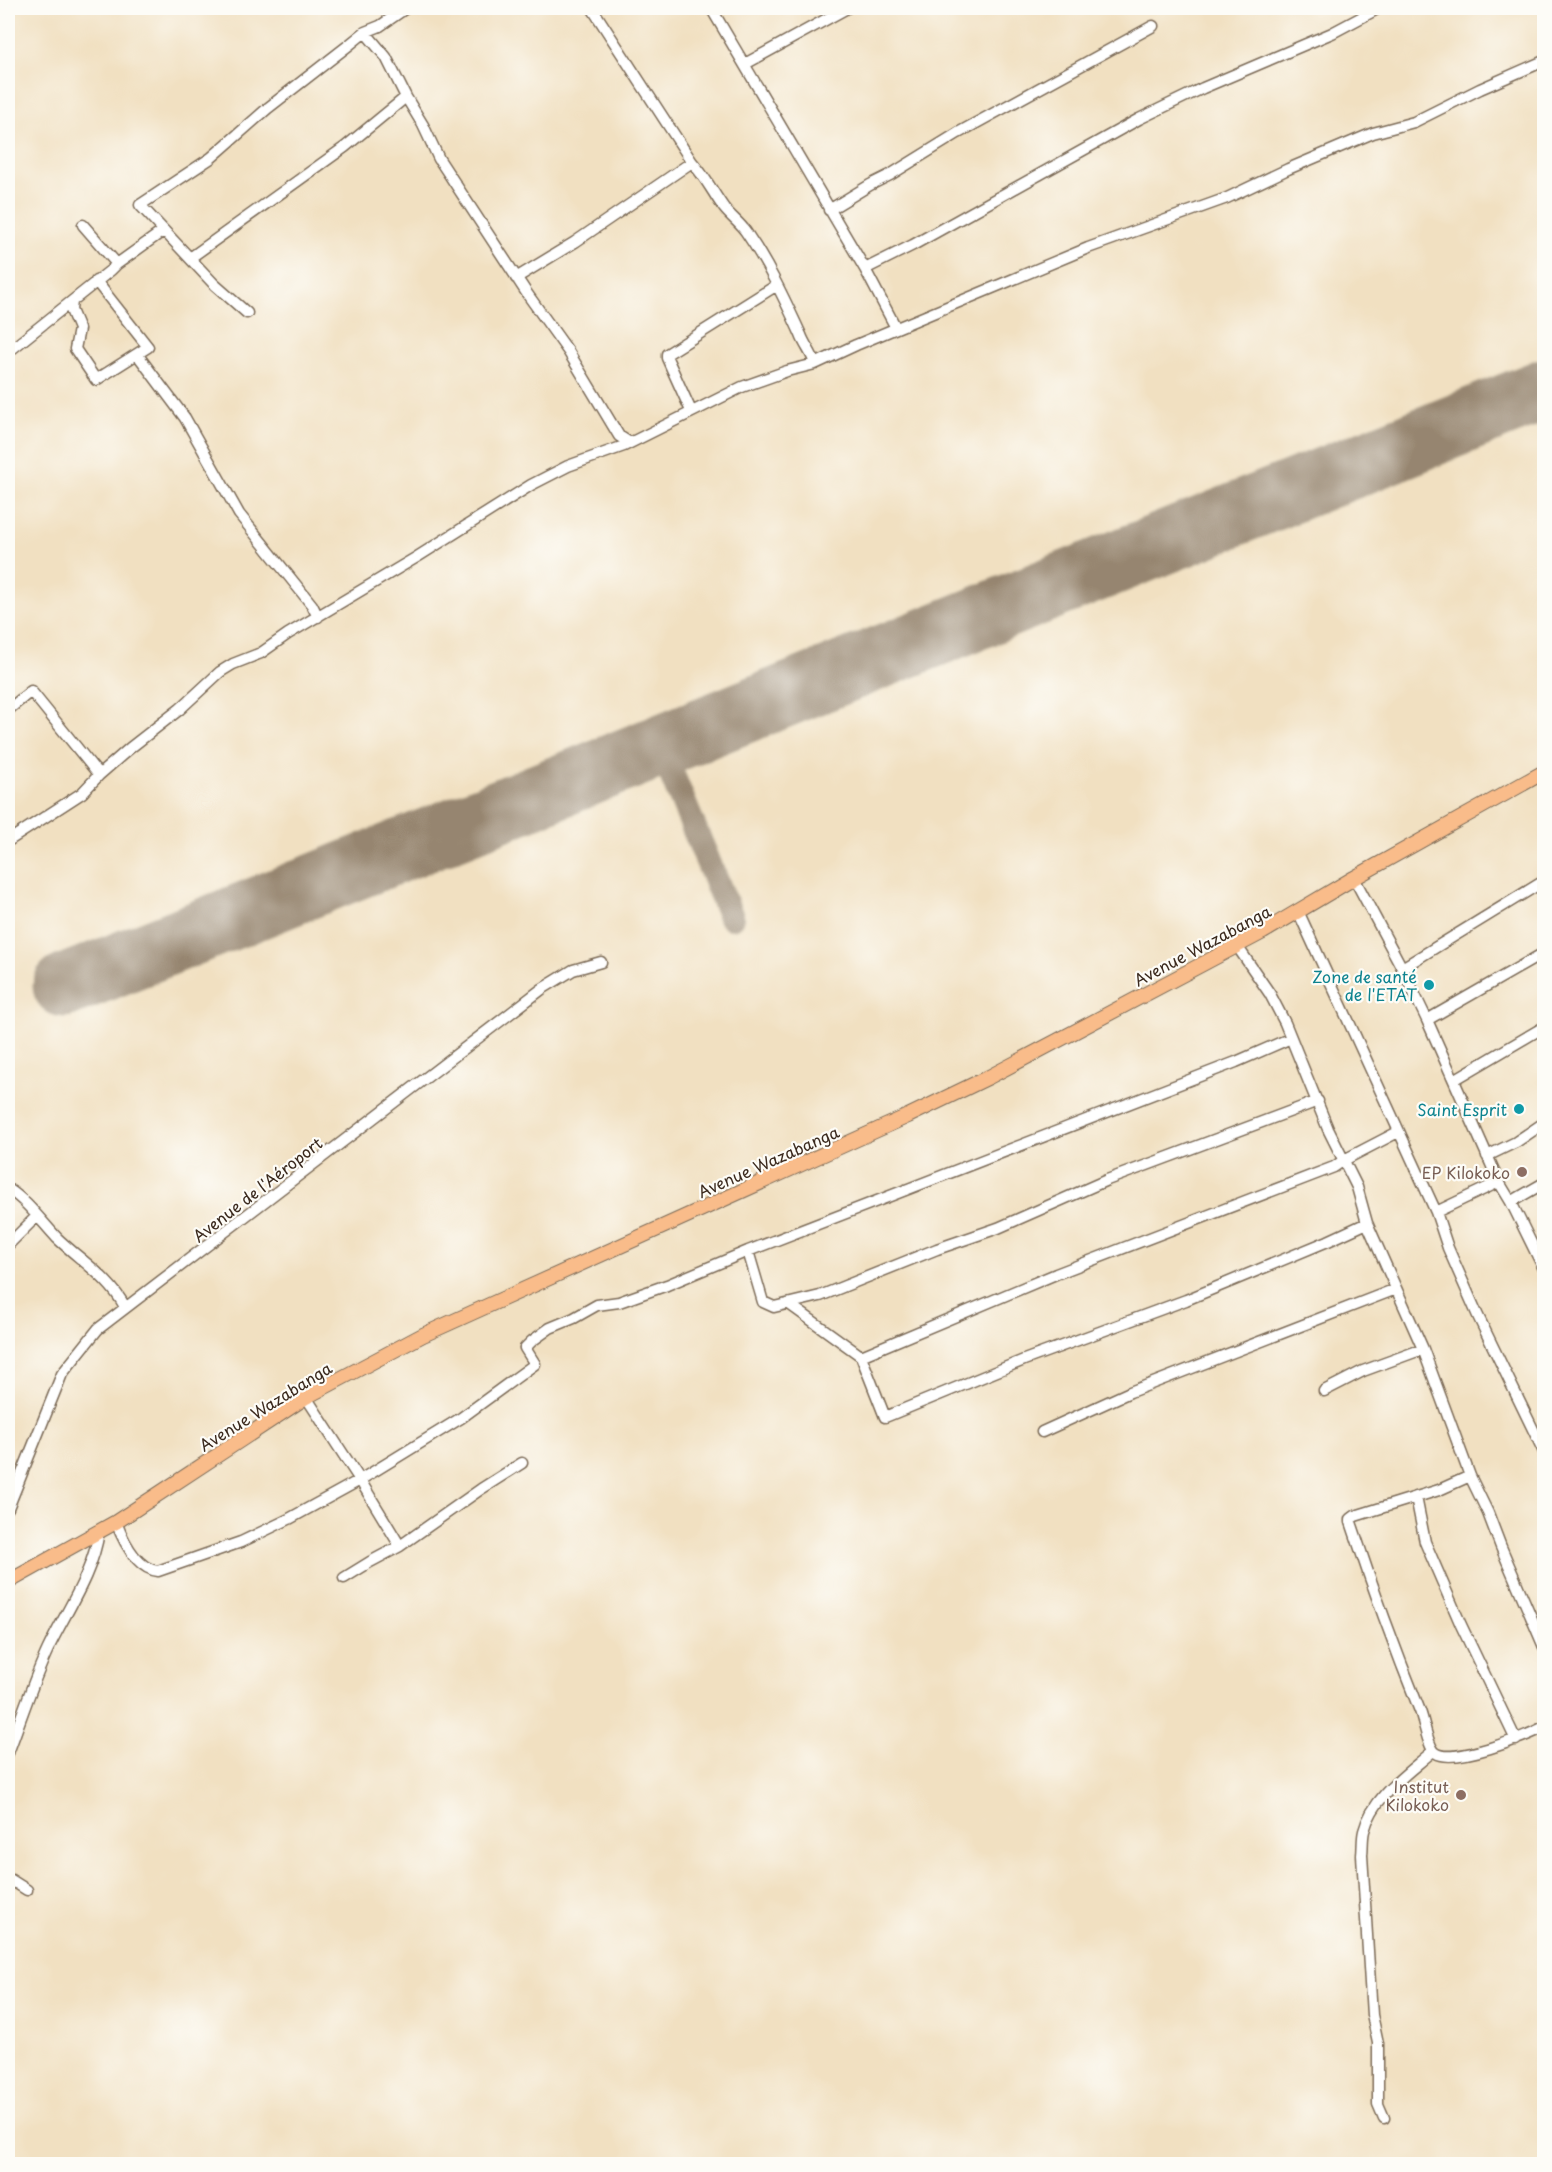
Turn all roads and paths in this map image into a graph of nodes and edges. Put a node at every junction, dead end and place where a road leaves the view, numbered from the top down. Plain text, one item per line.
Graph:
1 (406, 8) edge
2 (592, 8) edge
3 (711, 8) edge
4 (847, 8) edge
5 (1379, 8) edge
6 (1153, 26) dead end
7 (365, 32) junction
8 (1545, 61) edge
9 (745, 64) junction
10 (406, 97) junction
11 (692, 162) junction
12 (829, 210) junction
13 (83, 225) dead end
14 (163, 231) junction
15 (190, 258) junction
16 (117, 264) junction
17 (865, 269) junction
18 (516, 278) junction
19 (96, 281) junction
20 (777, 285) junction
21 (72, 301) junction
22 (247, 313) dead end
23 (896, 328) junction
24 (8, 352) edge
25 (137, 354) junction
26 (815, 364) junction
27 (691, 411) junction
28 (630, 442) junction
29 (318, 617) junction
30 (8, 710) edge
31 (1545, 772) edge
32 (99, 775) junction
33 (8, 841) edge
34 (1354, 878) junction
35 (1545, 881) edge
36 (1298, 911) junction
37 (1237, 946) junction
38 (1545, 953) edge
39 (601, 962) dead end
40 (1402, 968) junction
41 (1427, 1020) junction
42 (1545, 1027) edge
43 (1291, 1038) junction
44 (1454, 1080) junction
45 (1318, 1101) junction
46 (1545, 1124) edge
47 (1398, 1132) junction
48 (1487, 1156) junction
49 (1344, 1160) junction
50 (1499, 1182) junction
51 (1545, 1183) edge
52 (8, 1189) edge
53 (1511, 1202) junction
54 (1436, 1212) junction
55 (37, 1215) junction
56 (1367, 1223) junction
57 (8, 1245) edge
58 (748, 1251) junction
59 (1543, 1261) edge
60 (1396, 1289) junction
61 (789, 1304) junction
62 (125, 1307) junction
63 (1423, 1349) junction
64 (861, 1356) junction
65 (1324, 1391) dead end
66 (306, 1397) junction
67 (1042, 1432) dead end
68 (1545, 1452) edge
69 (522, 1463) dead end
70 (1470, 1476) junction
71 (360, 1480) junction
72 (1416, 1497) junction
73 (8, 1508) edge
74 (116, 1522) junction
75 (99, 1531) junction
76 (400, 1546) junction
77 (344, 1578) dead end
78 (8, 1582) edge
79 (1545, 1647) edge
80 (1545, 1727) edge
81 (1516, 1740) junction
82 (1433, 1751) junction
83 (8, 1753) edge
84 (8, 1878) edge
85 (27, 1890) dead end
86 (1383, 2118) dead end

1 - 7 street
2 - 11 street
3 - 9 street
4 - 9 street
5 - 17 street
6 - 12 street
7 - 10 street
7 - 14 street
8 - 23 street
9 - 12 street
10 - 15 street
10 - 18 street
11 - 18 street
11 - 20 street
12 - 17 street
13 - 16 street
14 - 15 street
14 - 16 street
15 - 22 street
16 - 19 street
17 - 23 street
18 - 28 street
19 - 21 street
19 - 25 street
20 - 26 street
20 - 27 street
21 - 24 street
21 - 25 street
23 - 26 street
25 - 29 street
26 - 27 street
27 - 28 street
28 - 29 street
29 - 32 street
30 - 32 street
31 - 34 main road, Avenue Wazabanga
32 - 33 street
34 - 36 main road, Avenue Wazabanga
34 - 40 street
35 - 40 street
36 - 37 main road, Avenue Wazabanga
36 - 47 street
37 - 43 street
37 - 66 main road, Avenue Wazabanga
38 - 41 street
39 - 62 street, Avenue de l'Aéroport
40 - 41 street
41 - 44 street
42 - 44 street
43 - 45 street
43 - 58 street
44 - 48 street
45 - 49 street
45 - 61 street
46 - 48 street
47 - 49 street
47 - 54 street
48 - 50 street
49 - 56 street
49 - 64 street
50 - 53 street
50 - 54 street
51 - 53 street
52 - 55 street
53 - 59 street
54 - 68 street
55 - 57 street
55 - 62 street
56 - 60 street
56 - 64 street
58 - 61 street
58 - 71 street
60 - 63 street
60 - 67 street
61 - 64 street
62 - 73 street, Avenue de l'Aéroport
63 - 65 street
63 - 70 street
66 - 71 street
66 - 74 main road, Avenue Wazabanga
69 - 76 street
70 - 72 street
70 - 79 street
71 - 74 street
71 - 76 street
72 - 81 street
72 - 82 street
74 - 75 main road, Avenue Wazabanga
75 - 78 main road, Avenue Wazabanga
75 - 83 street
76 - 77 street
80 - 81 street
81 - 82 street
82 - 86 street
84 - 85 street

